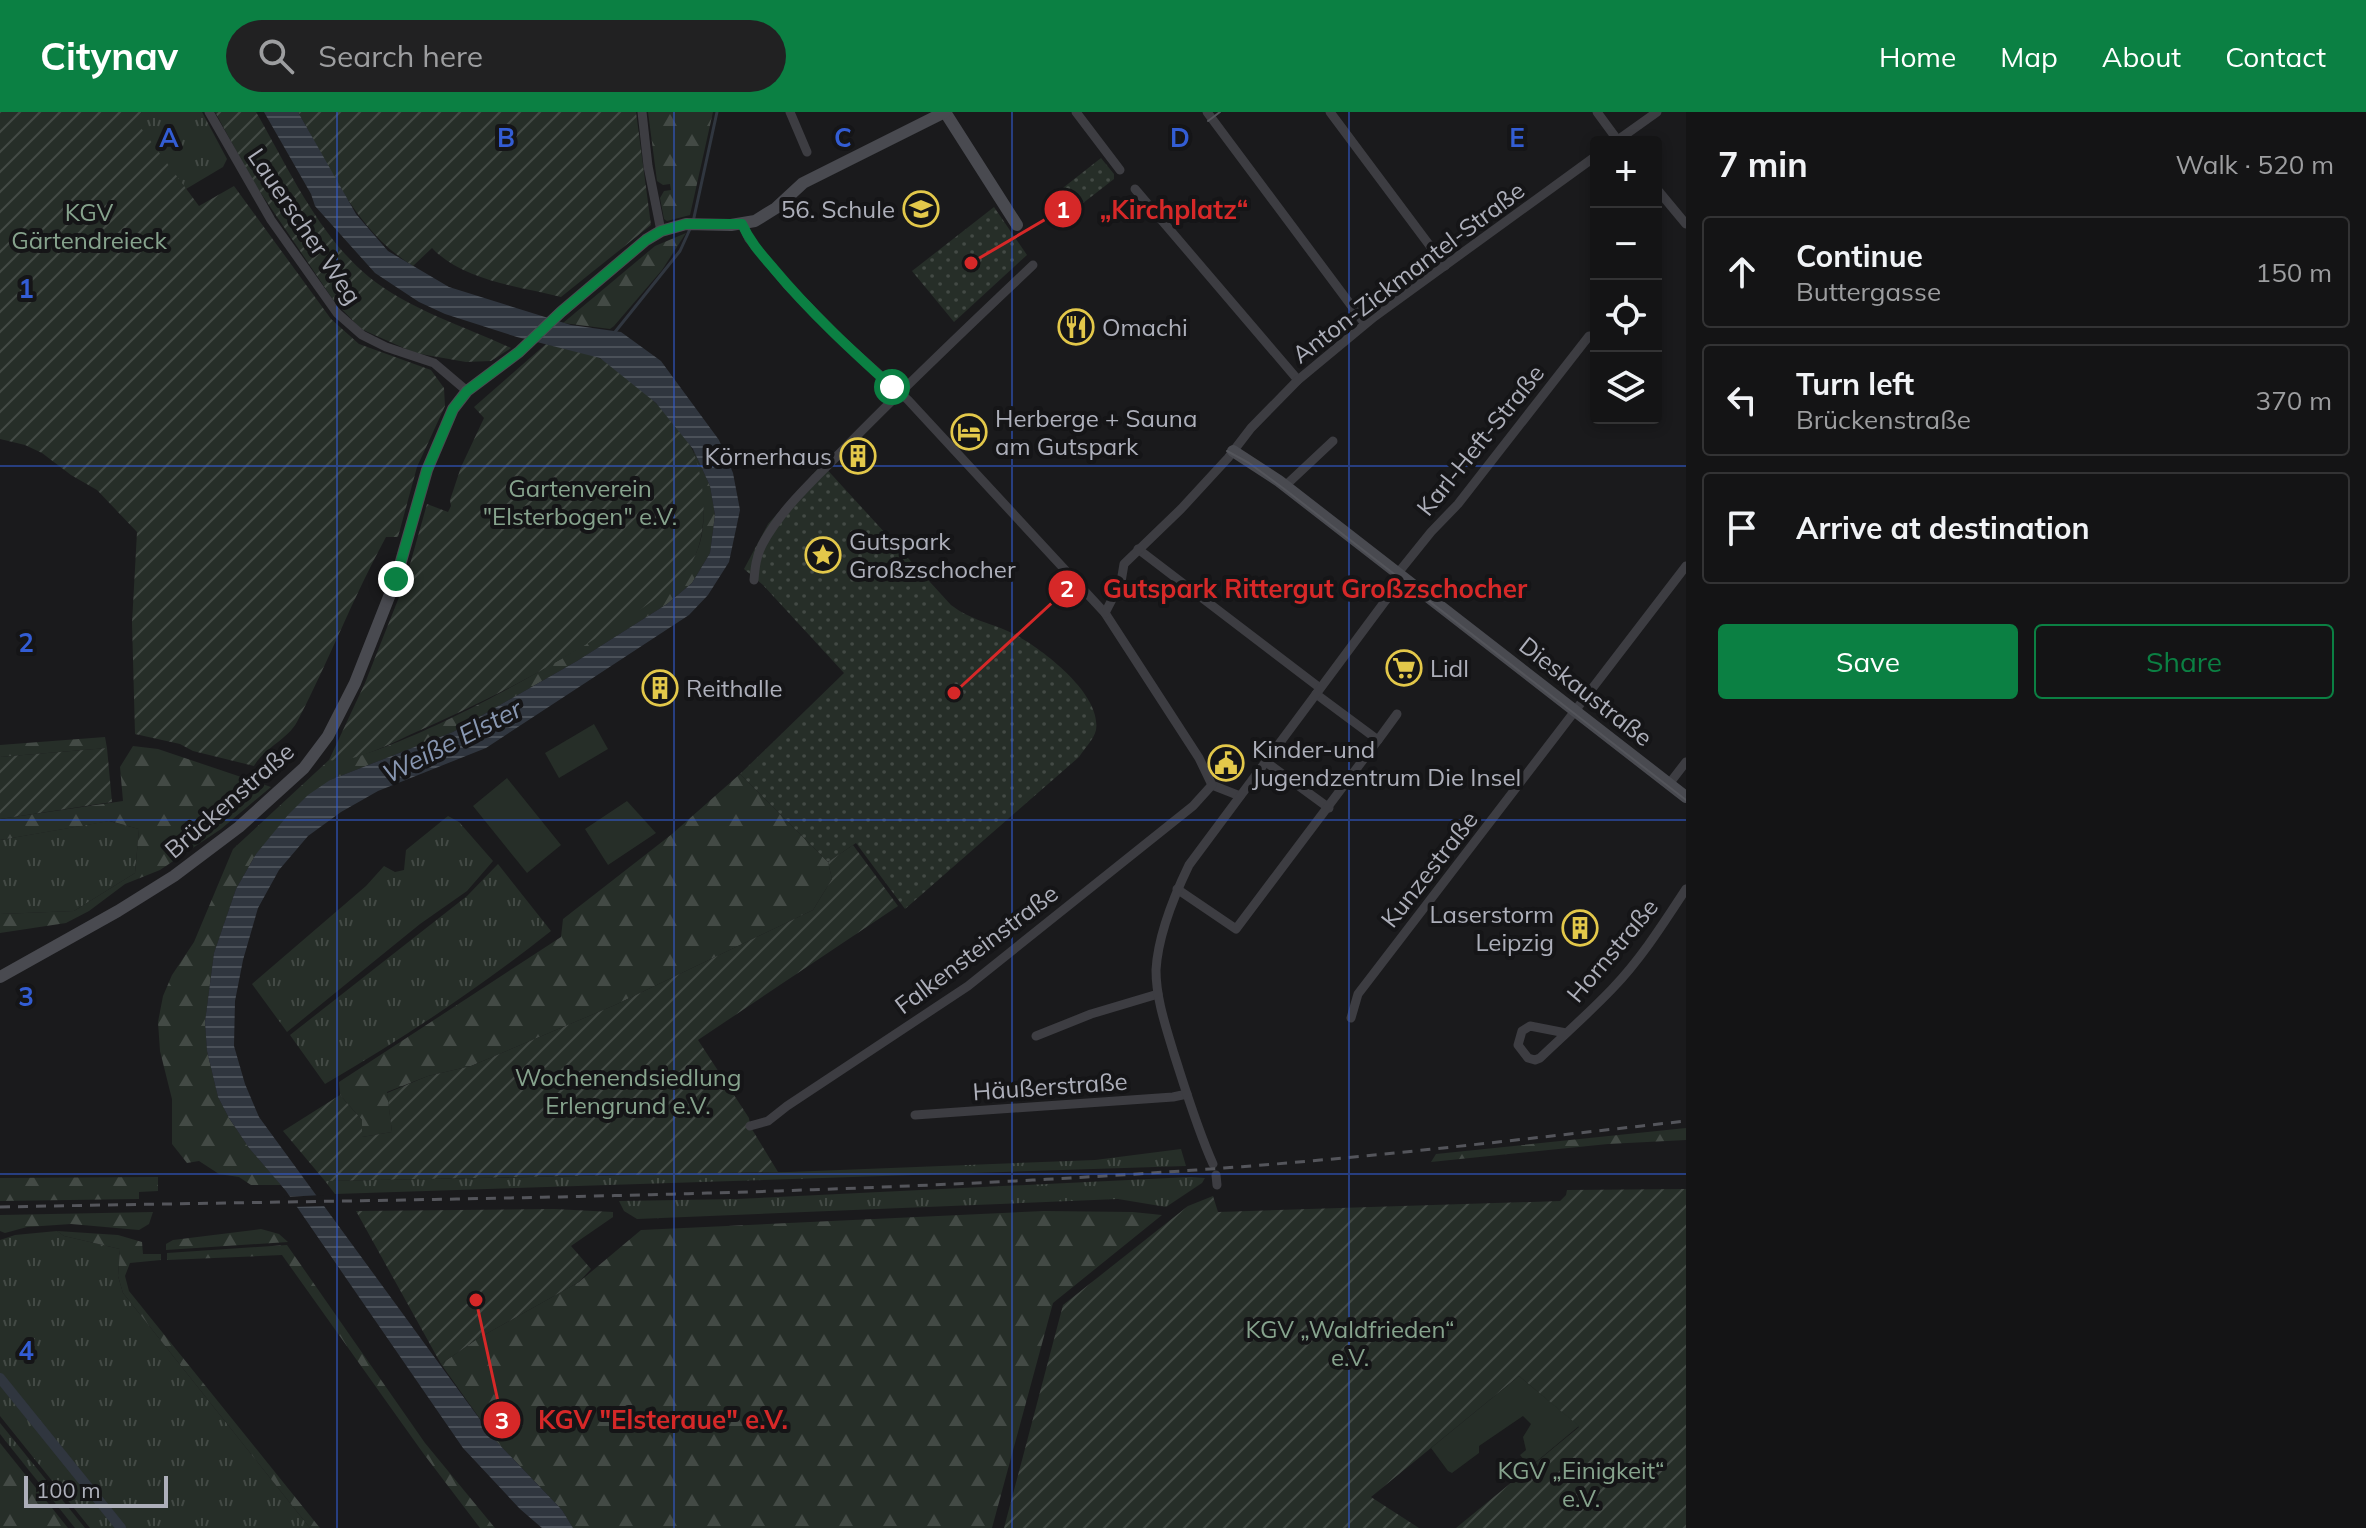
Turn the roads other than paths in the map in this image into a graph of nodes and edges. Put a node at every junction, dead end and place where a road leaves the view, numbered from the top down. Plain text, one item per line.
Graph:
1 (209, 112) edge
2 (642, 112) edge
3 (790, 112) edge
4 (945, 112) edge
5 (1076, 112) edge
6 (1330, 112) edge
7 (1597, 112) edge
8 (1657, 112) edge
9 (1211, 114) edge
10 (1614, 136) edge
11 (1625, 136) edge
12 (807, 152) dead end
13 (1590, 160) edge
14 (1120, 170) dead end
15 (1135, 189) dead end
16 (1662, 195) edge
17 (742, 224) junction
18 (1686, 224) edge
19 (1017, 225) dead end
20 (661, 231) junction
21 (1033, 265) dead end
22 (1445, 266) junction
23 (1365, 324) junction
24 (1590, 336) edge
25 (1298, 380) junction
26 (467, 391) junction
27 (899, 392) junction
28 (1333, 441) dead end
29 (1233, 451) junction
30 (1285, 486) junction
31 (1138, 549) junction
32 (1686, 566) edge
33 (1400, 575) junction
34 (754, 580) dead end
35 (1105, 613) junction
36 (1318, 691) junction
37 (1576, 711) junction
38 (1397, 714) dead end
39 (1378, 740) junction
40 (1266, 762) junction
41 (1686, 762) edge
42 (1669, 784) junction
43 (1212, 785) junction
44 (1240, 796) junction
45 (1686, 797) edge
46 (1329, 808) junction
47 (1177, 889) junction
48 (1686, 889) edge
49 (0, 977) edge
50 (1158, 994) junction
51 (1351, 1018) dead end
52 (1566, 1033) junction
53 (1036, 1036) dead end
54 (1187, 1094) junction
55 (915, 1115) dead end
56 (750, 1126) dead end
57 (1213, 1164) dead end

1 - 26 street, Lauerscher Weg
2 - 20 street
3 - 12 street
4 - 17 main road, Brückenstraße
4 - 19 main road
5 - 14 street
6 - 22 street
7 - 10 street
8 - 11 street
9 - 23 street
13 - 22 street, Anton-Zickmantel-Straße
15 - 25 street
16 - 18 street
17 - 20 main road, Brückenstraße
17 - 27 street
20 - 26 main road, Brückenstraße
21 - 27 street
22 - 23 street, Anton-Zickmantel-Straße
23 - 25 street, Anton-Zickmantel-Straße
24 - 33 street, Karl-Heft-Straße
25 - 29 street, Anton-Zickmantel-Straße
26 - 49 main road, Brückenstraße
27 - 34 street
27 - 35 street
28 - 30 street
29 - 30 main road, Dieskaustraße
29 - 31 street, Anton-Zickmantel-Straße
30 - 33 main road, Dieskaustraße
31 - 35 street, Anton-Zickmantel-Straße
31 - 36 street
32 - 37 street, Kunzestraße
33 - 36 street
33 - 37 main road, Dieskaustraße
35 - 43 street
36 - 39 street
36 - 40 street
37 - 42 main road, Dieskaustraße
37 - 51 street, Kunzestraße
38 - 39 street
39 - 46 street
40 - 44 street
40 - 46 street
41 - 42 street
42 - 45 main road, Dieskaustraße
43 - 44 street
43 - 56 street, Falkensteinstraße
44 - 47 street
46 - 47 street
47 - 50 street
48 - 52 street, Hornstraße
50 - 53 street
50 - 54 street
52 - 52 street, Hornstraße
54 - 55 street, Häußerstraße
54 - 57 street

